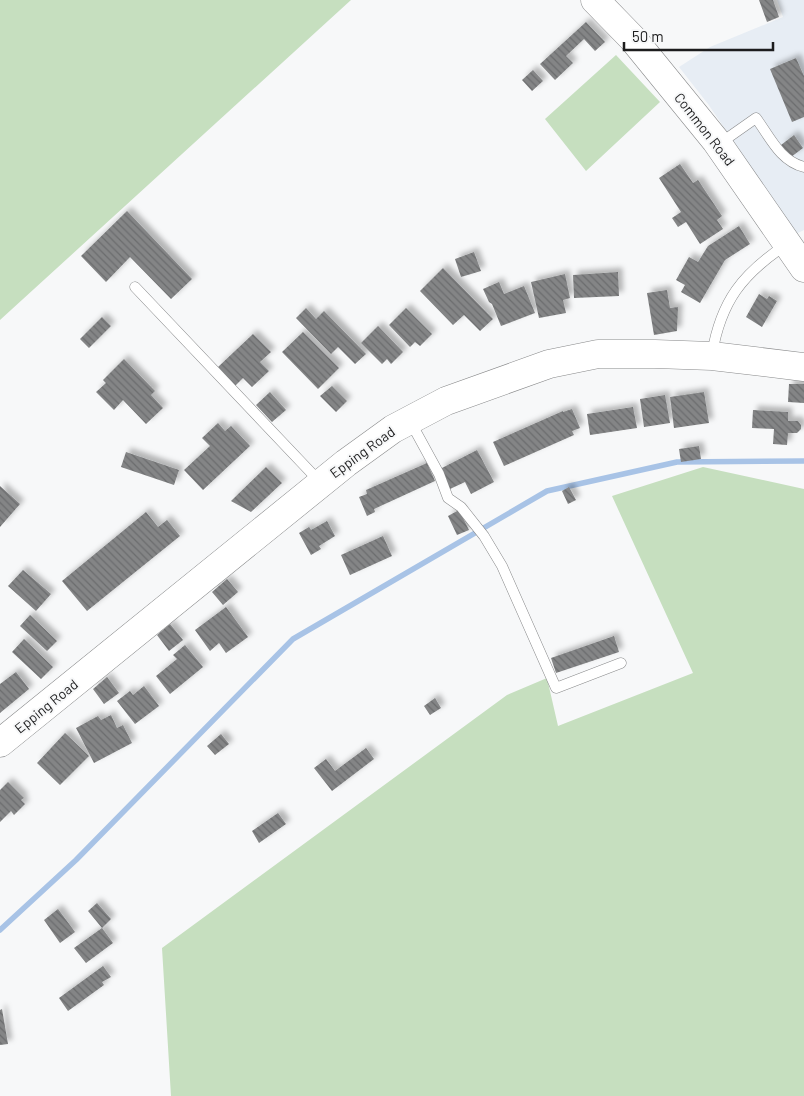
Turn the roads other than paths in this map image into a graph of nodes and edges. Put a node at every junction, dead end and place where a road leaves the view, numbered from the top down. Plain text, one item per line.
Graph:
1 (595, 0) edge
2 (719, 145) junction
3 (804, 167) edge
4 (787, 244) junction
5 (804, 268) edge
6 (135, 287) dead end
7 (712, 356) junction
8 (804, 367) edge
9 (410, 420) junction
10 (320, 483) junction
11 (621, 663) dead end
12 (0, 743) edge

1 - 2 main road, Common Road
2 - 3 lane
2 - 4 main road, Common Road
4 - 5 main road, Common Road
4 - 7 lane
6 - 10 lane
7 - 8 main road, Epping Road
7 - 9 main road, Epping Road
9 - 10 main road, Epping Road
9 - 11 lane
10 - 12 main road, Epping Road

